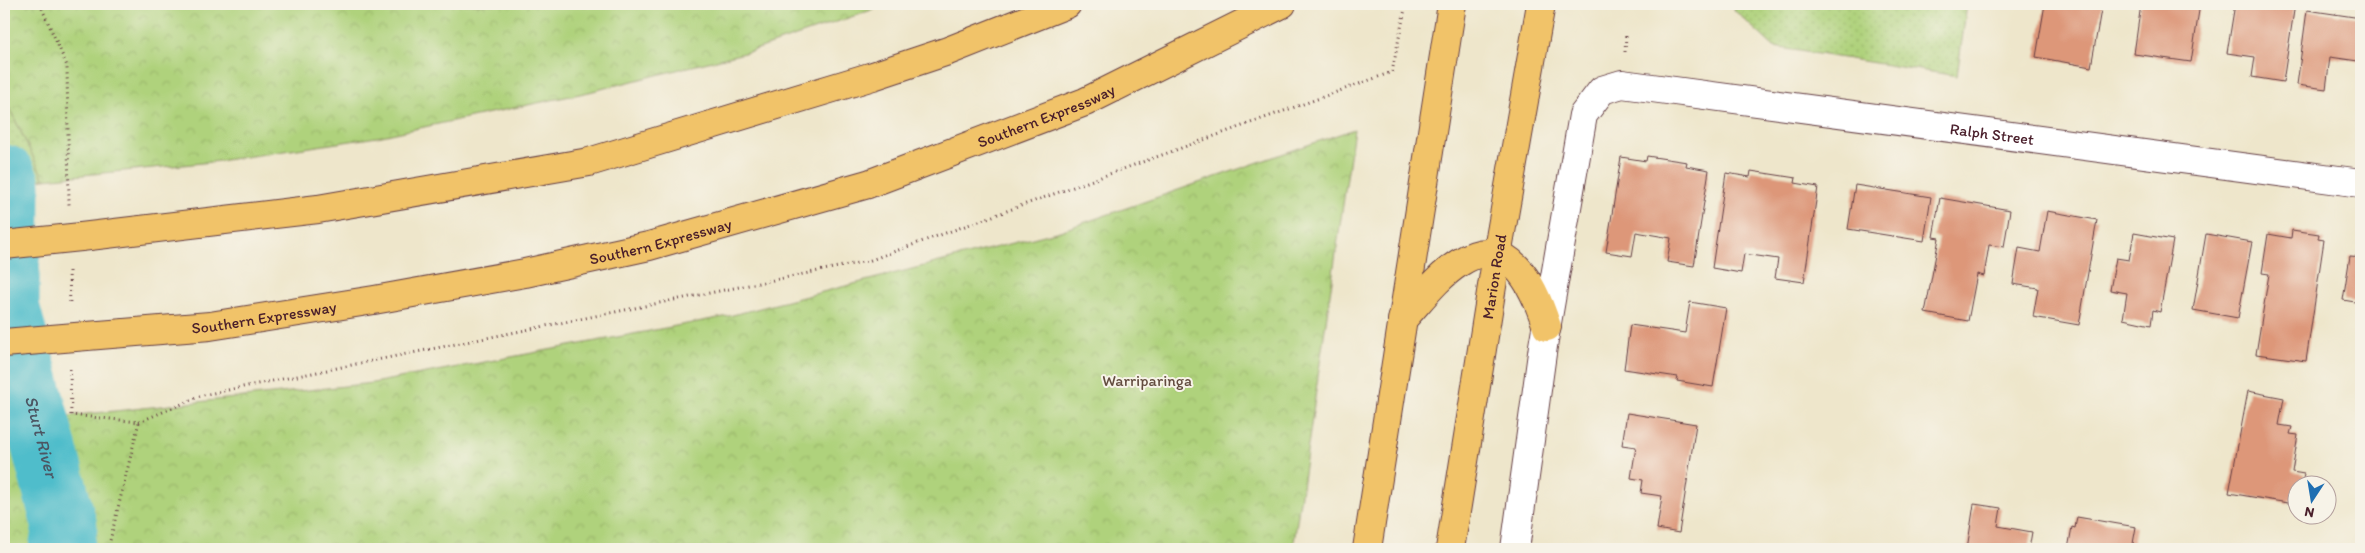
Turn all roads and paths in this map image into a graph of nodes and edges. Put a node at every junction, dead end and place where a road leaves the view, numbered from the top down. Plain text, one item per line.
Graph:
1 (1066, 4) edge
2 (1282, 4) edge
3 (1406, 4) edge
4 (1452, 4) edge
5 (1541, 4) edge
6 (2361, 182) edge
7 (4, 244) edge
8 (1497, 255) junction
9 (1402, 320) junction
10 (1547, 327) junction
11 (4, 343) edge
12 (71, 415) dead end
13 (139, 422) junction
14 (108, 549) edge
15 (1367, 549) edge
16 (1450, 549) edge
17 (1515, 549) edge

1 - 7 main road, bridge
2 - 11 main road, Southern Expressway, bridge
3 - 13 path
4 - 9 main road
5 - 8 main road, Marion Road
6 - 10 street, Ralph Street
8 - 9 main road
8 - 10 main road
8 - 16 main road, Marion Road
9 - 15 main road
10 - 17 street
12 - 13 path
13 - 14 path

